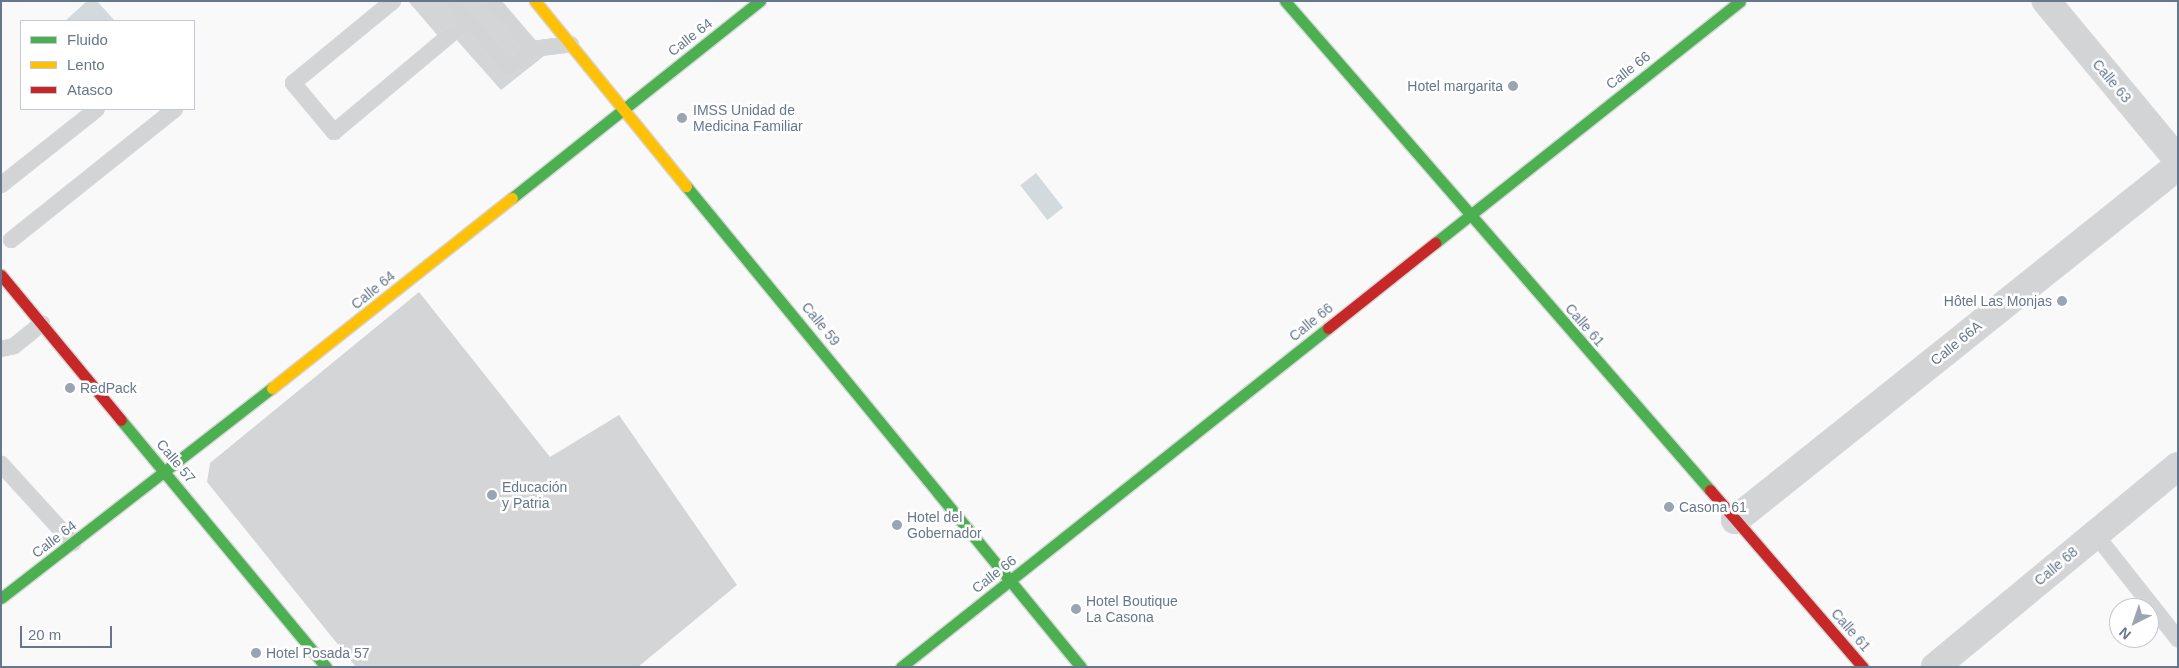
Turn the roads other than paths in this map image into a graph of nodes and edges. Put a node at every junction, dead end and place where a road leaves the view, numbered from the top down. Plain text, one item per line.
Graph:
1 (393, 1) edge
2 (452, 1) edge
3 (491, 1) edge
4 (535, 1) edge
5 (760, 1) edge
6 (1285, 1) edge
7 (1740, 1) edge
8 (2046, 1) edge
9 (468, 20) junction
10 (571, 44) junction
11 (532, 49) junction
12 (624, 107) junction
13 (96, 110) edge
14 (174, 110) edge
15 (2178, 160) edge
16 (2178, 166) edge
17 (1, 186) edge
18 (1469, 215) junction
19 (11, 240) dead end
20 (1, 275) edge
21 (42, 323) junction
22 (8, 347) edge
23 (1, 357) edge
24 (1, 464) edge
25 (2178, 466) edge
26 (166, 473) junction
27 (1735, 520) junction
28 (2095, 534) junction
29 (73, 544) junction
30 (1012, 580) junction
31 (1, 598) edge
32 (2178, 639) edge
33 (326, 667) edge
34 (901, 667) edge
35 (1081, 667) edge
36 (1863, 667) edge
37 (1935, 667) edge

1 - 9 lane
2 - 9 lane
3 - 11 lane
4 - 10 street, Calle 59
5 - 12 street, Calle 64
6 - 18 street, Calle 61
7 - 18 street, Calle 66
8 - 15 street, Calle 63
9 - 11 lane
10 - 11 lane
10 - 12 street, Calle 59
12 - 26 street, Calle 64
12 - 30 street, Calle 59
13 - 17 lane
14 - 19 lane
16 - 27 street, Calle 66A
18 - 27 street, Calle 61
18 - 30 street, Calle 66
20 - 21 street, Calle 57
21 - 22 lane
21 - 26 street, Calle 57
22 - 23 lane
24 - 29 lane
25 - 28 street, Calle 68
26 - 29 street, Calle 64
26 - 33 street, Calle 57
27 - 36 street, Calle 61
28 - 32 lane
28 - 37 street, Calle 68
29 - 31 street, Calle 64
30 - 34 street, Calle 66
30 - 35 street, Calle 59

